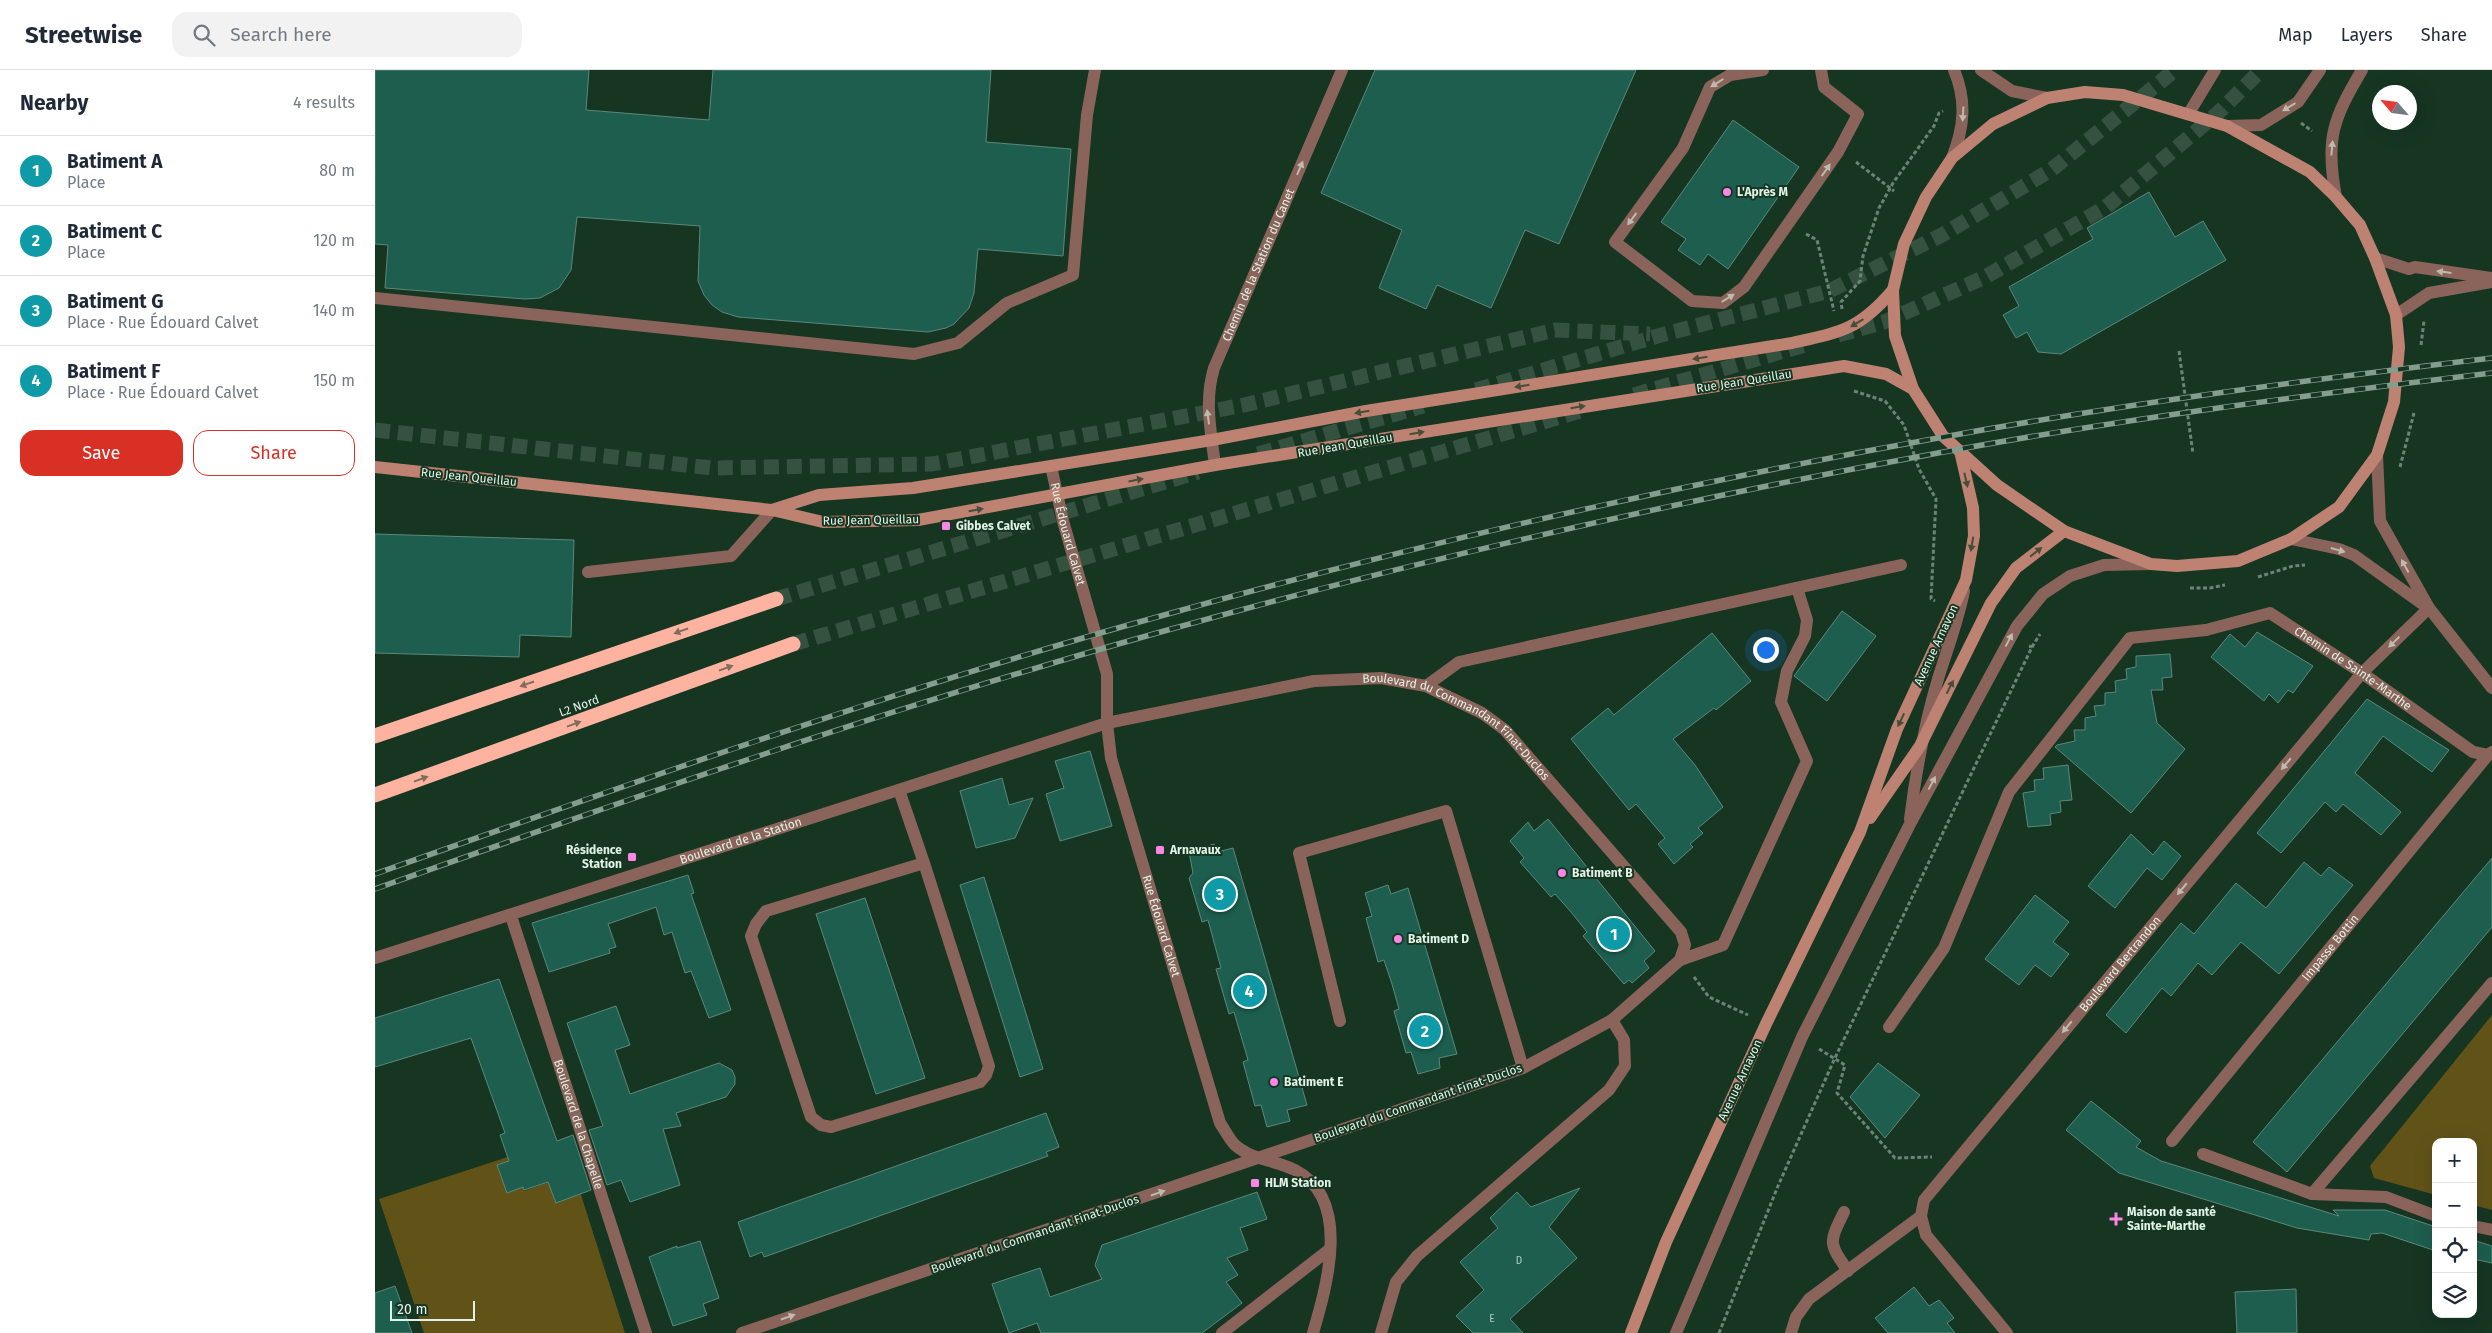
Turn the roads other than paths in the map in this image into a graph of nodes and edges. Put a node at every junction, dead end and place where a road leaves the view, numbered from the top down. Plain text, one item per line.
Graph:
1 (1095, 70) edge
2 (1342, 70) edge
3 (1763, 70) edge
4 (1821, 70) edge
5 (1954, 70) edge
6 (1981, 70) edge
7 (2215, 70) edge
8 (2320, 70) edge
9 (2362, 70) edge
10 (2047, 98) junction
11 (2189, 113) junction
12 (2227, 126) junction
13 (1952, 158) junction
14 (2335, 197) junction
15 (2375, 258) junction
16 (2492, 278) edge
17 (2492, 282) edge
18 (1893, 290) junction
19 (375, 298) edge
20 (2395, 315) junction
21 (1913, 389) junction
22 (1212, 440) junction
23 (1960, 451) junction
24 (2377, 455) junction
25 (1215, 465) junction
26 (1051, 466) junction
27 (375, 467) edge
28 (1057, 495) junction
29 (773, 510) junction
30 (2064, 531) junction
31 (2291, 540) junction
32 (2151, 564) junction
33 (1901, 565) dead end
34 (588, 572) dead end
35 (1965, 580) junction
36 (1797, 588) junction
37 (777, 599) tunnel mouth
38 (2429, 608) junction
39 (793, 644) tunnel mouth
40 (2362, 673) junction
41 (1426, 686) junction
42 (2492, 688) edge
43 (1107, 723) junction
44 (375, 736) edge
45 (1920, 746) junction
46 (2490, 753) edge
47 (899, 790) junction
48 (375, 796) edge
49 (1909, 826) junction
50 (1860, 832) junction
51 (925, 863) junction
52 (511, 916) junction
53 (375, 958) edge
54 (1680, 960) junction
55 (2492, 983) edge
56 (1612, 1020) junction
57 (1340, 1021) dead end
58 (1889, 1027) dead end
59 (1523, 1068) junction
60 (2172, 1141) dead end
61 (2203, 1154) dead end
62 (1260, 1159) junction
63 (2312, 1194) junction
64 (1844, 1212) dead end
65 (2432, 1214) edge
66 (1921, 1216) junction
67 (2477, 1227) edge
68 (2492, 1230) edge
69 (1330, 1249) junction
70 (1848, 1271) junction
71 (646, 1333) edge
72 (742, 1333) edge
73 (1222, 1333) edge
74 (1313, 1333) edge
75 (1381, 1333) edge
76 (1631, 1333) edge
77 (1676, 1333) edge
78 (1791, 1333) edge
79 (2007, 1333) edge

1 - 19 street
22 -> 2 street, Chemin de la Station du Canet
3 -> 4 street
5 -> 13 street
6 - 10 street
7 - 11 street
8 -> 12 street
14 -> 9 street
10 - 11 main road
10 - 13 main road
11 - 12 main road
12 - 14 main road
13 - 18 main road
14 - 15 main road
16 -> 15 street
15 - 20 main road
17 - 20 street
18 - 21 main road
18 -> 22 main road, Rue Jean Queillau
20 - 24 main road
21 - 23 main road
25 -> 21 main road, Rue Jean Queillau
22 - 25 street, Chemin de la Station du Canet
22 - 26 main road, Rue Jean Queillau
23 - 30 main road
23 -> 35 main road, Avenue Arnavon
24 - 31 main road
38 -> 24 street
28 -> 25 main road, Rue Jean Queillau
26 - 28 street, Rue Édouard Calvet
26 - 29 main road, Rue Jean Queillau
27 - 29 main road, Rue Jean Queillau
29 -> 28 main road, Rue Jean Queillau
28 - 43 street, Rue Édouard Calvet
29 - 34 street
30 - 32 main road
45 -> 30 main road, Avenue Arnavon
31 - 32 main road
31 -> 38 street
49 -> 32 street
33 - 36 street
35 - 45 street
35 -> 50 main road, Avenue Arnavon
36 - 41 street
36 - 54 street
37 -> 44 highway
38 -> 40 street, Boulevard Bertrandon
38 - 42 street
48 -> 39 highway, L2 Nord
40 - 46 street, Chemin de Sainte-Marthe
40 - 58 street, Chemin de Sainte-Marthe
40 -> 66 street, Boulevard Bertrandon
41 - 43 street, Boulevard du Commandant Finat-Duclos
41 - 54 street, Boulevard du Commandant Finat-Duclos
43 - 47 street, Boulevard de la Station
43 - 62 street, Rue Édouard Calvet
45 - 49 street
45 - 50 main road, Avenue Arnavon
46 - 60 street, Impasse Bottin
47 - 51 street
47 - 52 street, Boulevard de la Station
49 - 77 street
50 - 76 main road, Avenue Arnavon
51 - 51 street
52 - 53 street, Boulevard de la Station
52 - 71 street, Boulevard de la Chapelle
54 - 56 street, Boulevard du Commandant Finat-Duclos
55 - 63 street
56 - 59 street, Boulevard du Commandant Finat-Duclos
56 - 75 street
57 - 59 street
59 - 62 street, Boulevard du Commandant Finat-Duclos
61 - 63 street
62 - 69 street, Rue Édouard Calvet
72 -> 62 street, Boulevard du Commandant Finat-Duclos
63 - 65 street
64 - 70 street
66 - 70 street
66 - 79 street
67 - 68 street
69 - 73 street
69 - 74 street, Rue Édouard Calvet
70 - 78 street

